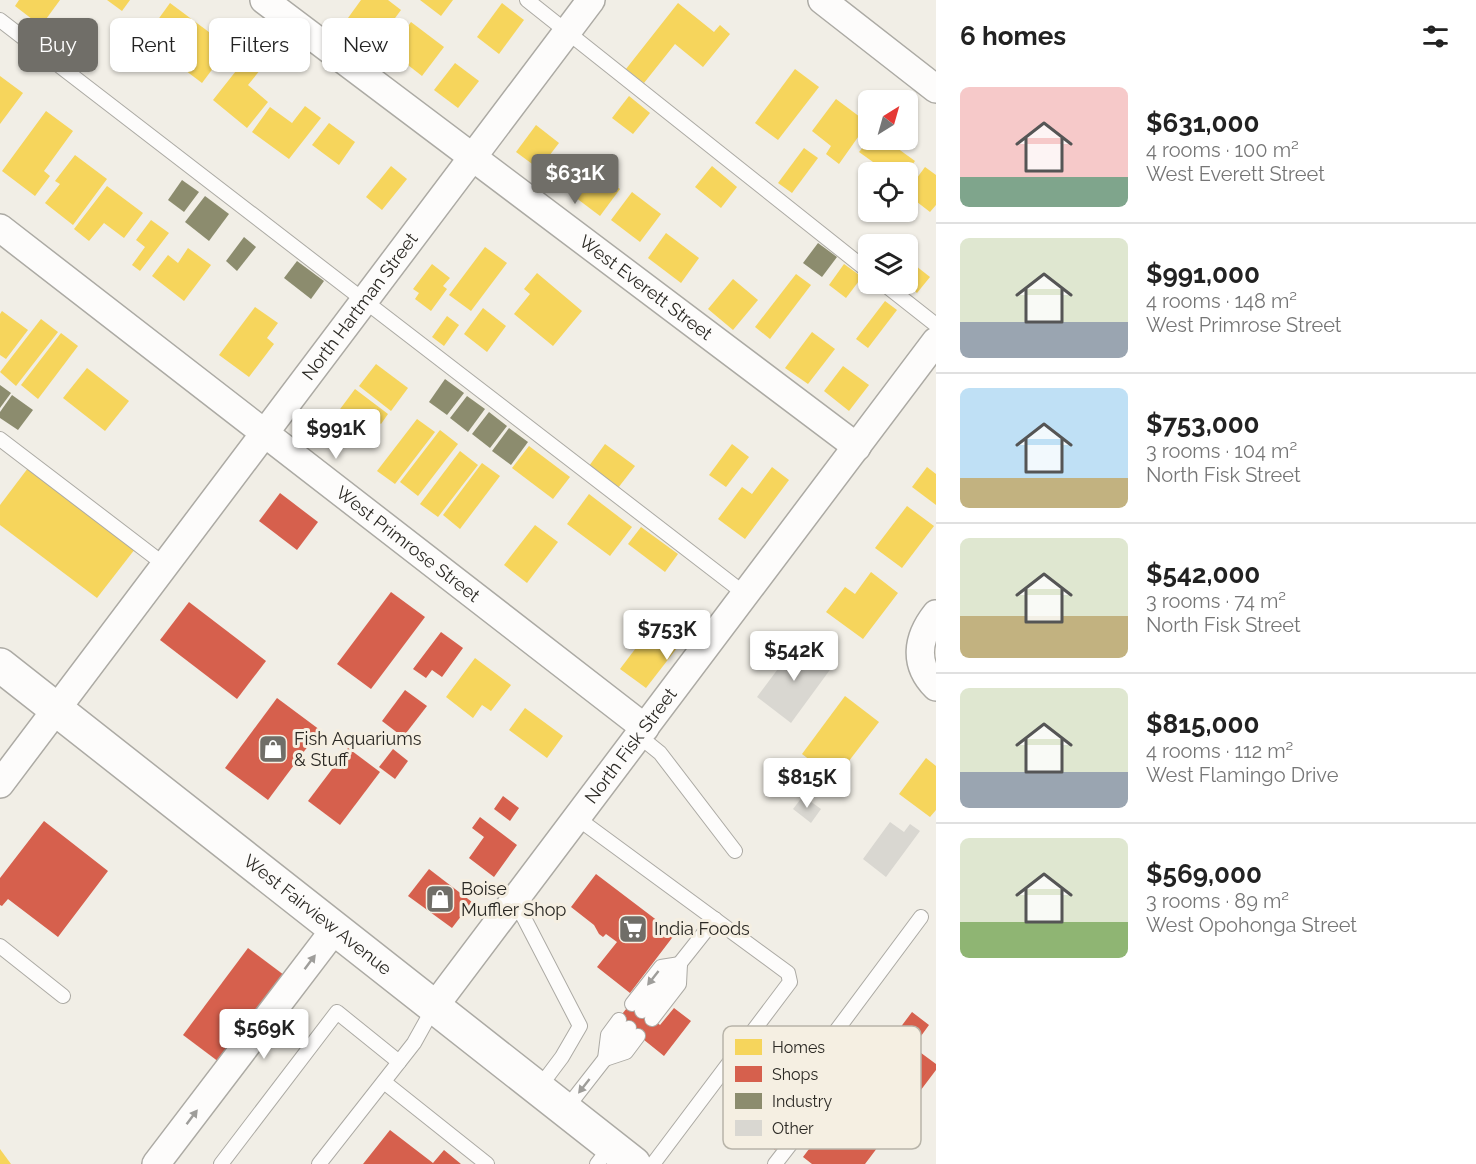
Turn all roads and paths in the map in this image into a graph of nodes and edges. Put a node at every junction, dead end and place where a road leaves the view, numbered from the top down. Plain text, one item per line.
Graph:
1 (264, 0) edge
2 (527, 0) edge
3 (591, 0) edge
4 (822, 0) edge
5 (0, 20) edge
6 (568, 30) junction
7 (936, 88) edge
8 (473, 156) junction
9 (0, 228) edge
10 (858, 263) edge
11 (897, 294) edge
12 (365, 300) junction
13 (936, 325) edge
14 (936, 341) edge
15 (264, 433) junction
16 (0, 439) edge
17 (857, 447) junction
18 (165, 565) junction
19 (745, 594) junction
20 (936, 614) edge
21 (0, 665) edge
22 (936, 687) edge
23 (56, 709) junction
24 (642, 732) junction
25 (0, 784) edge
26 (577, 818) junction
27 (735, 851) dead end
28 (511, 906) junction
29 (921, 917) dead end
30 (715, 919) junction
31 (335, 929) junction
32 (0, 946) edge
33 (680, 964) junction
34 (63, 996) dead end
35 (434, 1007) junction
36 (757, 1026) edge
37 (840, 1026) edge
38 (629, 1028) dead end
39 (399, 1062) junction
40 (723, 1071) edge
41 (384, 1082) junction
42 (538, 1089) junction
43 (565, 1110) junction
44 (787, 1149) edge
45 (614, 1158) edge
46 (156, 1164) edge
47 (221, 1164) edge
48 (319, 1164) edge
49 (487, 1164) edge
50 (653, 1164) edge
51 (775, 1164) edge

1 - 8 street, West Everett Street
2 - 6 lane
3 - 6 street, North Hartman Street
4 - 7 street
5 - 12 lane
6 - 8 street, North Hartman Street
6 - 10 lane
8 - 12 street, North Hartman Street
8 - 17 street, West Everett Street
9 - 15 street, West Primrose Street
11 - 13 lane
12 - 15 street, North Hartman Street
12 - 19 lane
14 - 17 street, North Fisk Street
15 - 18 street, North Hartman Street
15 - 24 street, West Primrose Street
16 - 18 lane
17 - 19 street, North Fisk Street
18 - 23 street, North Hartman Street
19 - 24 street, North Fisk Street
20 - 22 street
21 - 23 main road, West Fairview Avenue
23 - 25 street, North Hartman Street
23 - 31 main road, West Fairview Avenue
24 - 26 street, North Fisk Street
24 - 27 lane
26 - 28 street, North Fisk Street
26 - 30 lane
28 - 35 street, North Fisk Street
28 - 42 lane
29 - 37 lane
30 - 33 lane
30 - 36 lane
31 - 35 main road, West Fairview Avenue
46 -> 31 street
32 - 34 lane
33 -> 33 lane
35 - 39 lane
35 - 42 main road, West Fairview Avenue
38 -> 43 lane
39 - 41 lane
39 - 47 lane
40 - 50 lane
41 - 48 lane
41 - 49 lane
42 - 43 main road, West Fairview Avenue
43 - 45 main road, West Fairview Avenue
44 - 51 lane

